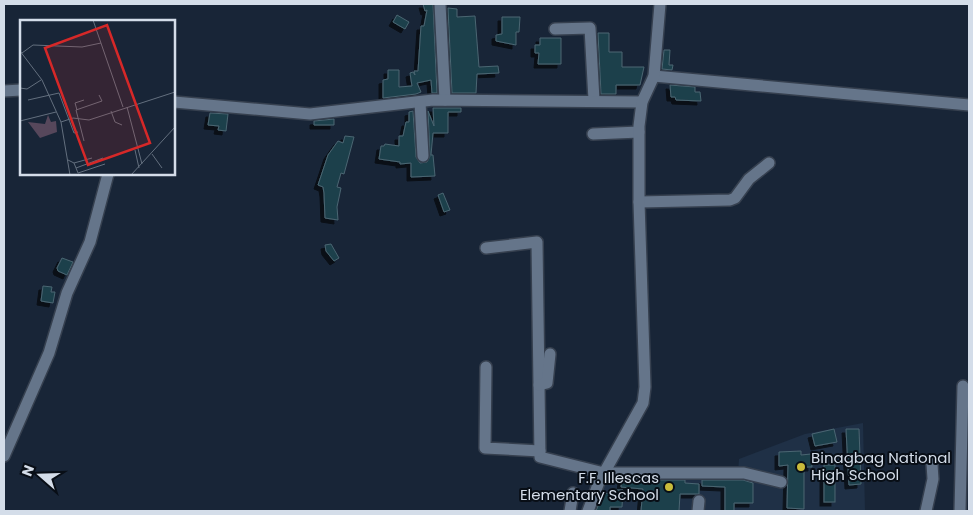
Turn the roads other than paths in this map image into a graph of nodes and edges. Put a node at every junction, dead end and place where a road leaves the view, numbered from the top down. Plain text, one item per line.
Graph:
1 (440, 4) edge
2 (660, 4) edge
3 (555, 29) dead end
4 (654, 76) junction
5 (20, 90) edge
6 (4, 91) edge
7 (445, 100) junction
8 (594, 100) junction
9 (175, 102) edge
10 (420, 102) junction
11 (642, 102) junction
12 (969, 105) edge
13 (639, 132) junction
14 (593, 134) dead end
15 (422, 156) dead end
16 (769, 163) dead end
17 (108, 175) edge
18 (639, 202) junction
19 (486, 248) dead end
20 (550, 354) dead end
21 (486, 367) dead end
22 (539, 385) junction
23 (963, 386) dead end
24 (540, 451) junction
25 (4, 456) edge
26 (932, 464) dead end
27 (604, 473) junction
28 (965, 478) edge
29 (782, 482) dead end
30 (572, 493) dead end
31 (570, 511) edge
32 (588, 511) edge
33 (926, 511) edge
34 (960, 511) edge

1 - 7 street
2 - 4 street
3 - 8 street
4 - 11 street
4 - 12 street
5 - 6 street
7 - 8 street
7 - 10 street
8 - 11 street
9 - 10 street
10 - 15 street
11 - 13 street
13 - 14 street
13 - 18 street
16 - 18 street
17 - 25 street
18 - 27 street
19 - 22 street
20 - 22 street
21 - 24 street
22 - 24 street
23 - 28 street
24 - 27 street
26 - 33 street
27 - 29 street
27 - 32 street
28 - 34 street
30 - 31 street

